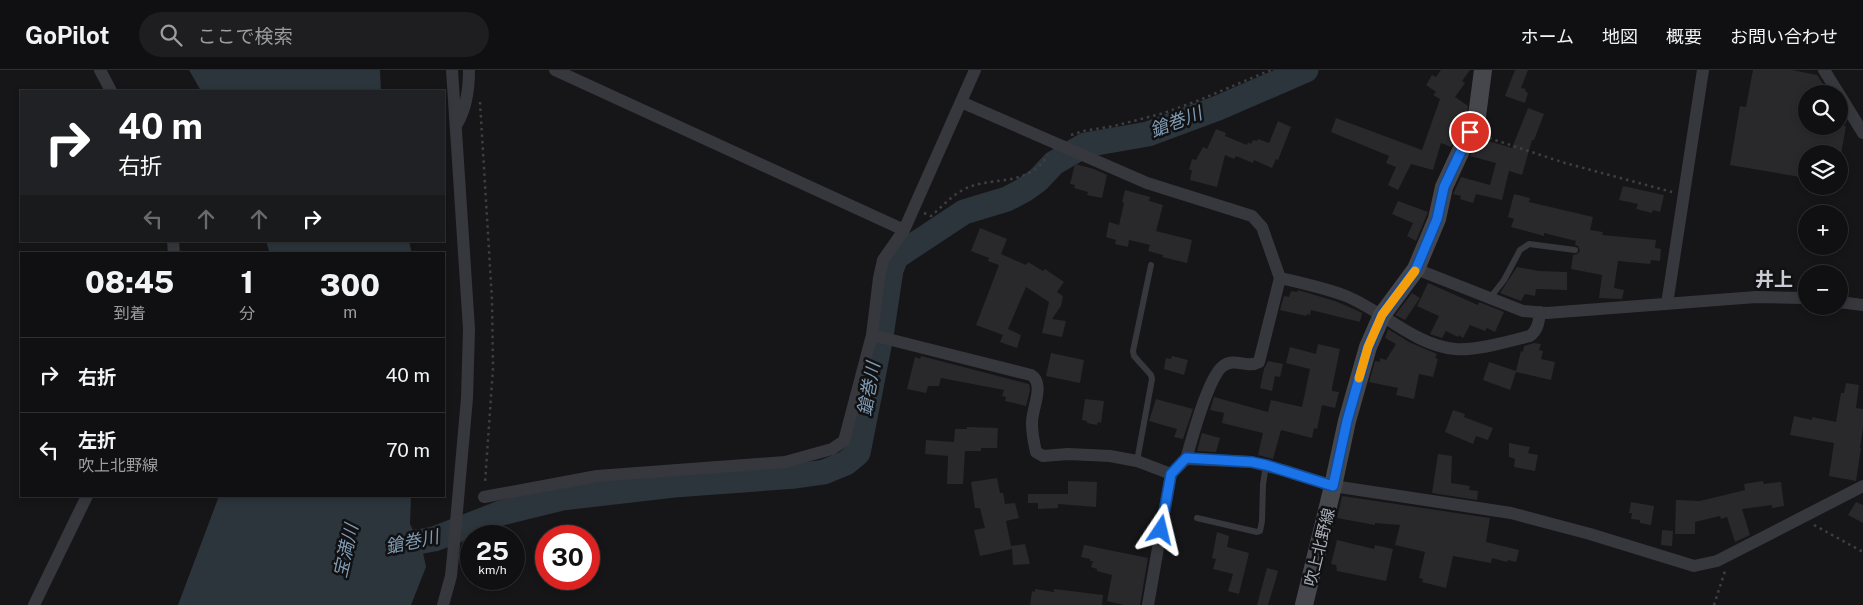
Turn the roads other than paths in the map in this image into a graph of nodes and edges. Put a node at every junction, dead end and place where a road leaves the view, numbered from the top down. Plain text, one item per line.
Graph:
1 (100, 70) edge
2 (452, 70) edge
3 (469, 70) edge
4 (555, 70) edge
5 (975, 70) edge
6 (1483, 70) edge
7 (1703, 70) edge
8 (1824, 70) edge
9 (1833, 85) edge
10 (110, 90) edge
11 (961, 102) junction
12 (1848, 109) edge
13 (455, 127) junction
14 (1863, 133) edge
15 (904, 230) junction
16 (1575, 250) dead end
17 (1151, 265) dead end
18 (1416, 269) junction
19 (1280, 278) junction
20 (1490, 298) junction
21 (1798, 298) edge
22 (1848, 303) edge
23 (1667, 304) junction
24 (1863, 305) edge
25 (1540, 312) junction
26 (1382, 315) junction
27 (872, 335) junction
28 (1186, 458) junction
29 (1137, 462) junction
30 (1266, 465) junction
31 (1171, 474) junction
32 (1333, 486) junction
33 (1863, 486) edge
34 (87, 497) edge
35 (484, 497) road end
36 (1197, 518) dead end
37 (34, 605) edge
38 (442, 605) edge
39 (1148, 605) edge
40 (1304, 605) edge

1 - 10 street
2 - 13 street
3 - 13 street
4 - 15 street
5 - 11 street
6 - 18 main road, 吹上北野線
7 - 23 street
8 - 9 street
11 - 15 street
11 - 19 street
12 - 14 street
13 - 38 street
15 - 27 street
16 - 20 lane
17 - 29 lane
18 - 20 street
18 - 26 main road, 吹上北野線
19 - 26 street
19 - 28 street
20 - 25 street
21 - 23 street
22 - 24 street
23 - 25 street
25 - 26 street
26 - 32 main road, 吹上北野線
27 - 29 street
27 - 35 street
28 - 30 street
28 - 31 street
29 - 31 street
30 - 32 street
30 - 36 lane
31 - 39 street
32 - 33 street
32 - 40 main road, 吹上北野線
34 - 37 street

